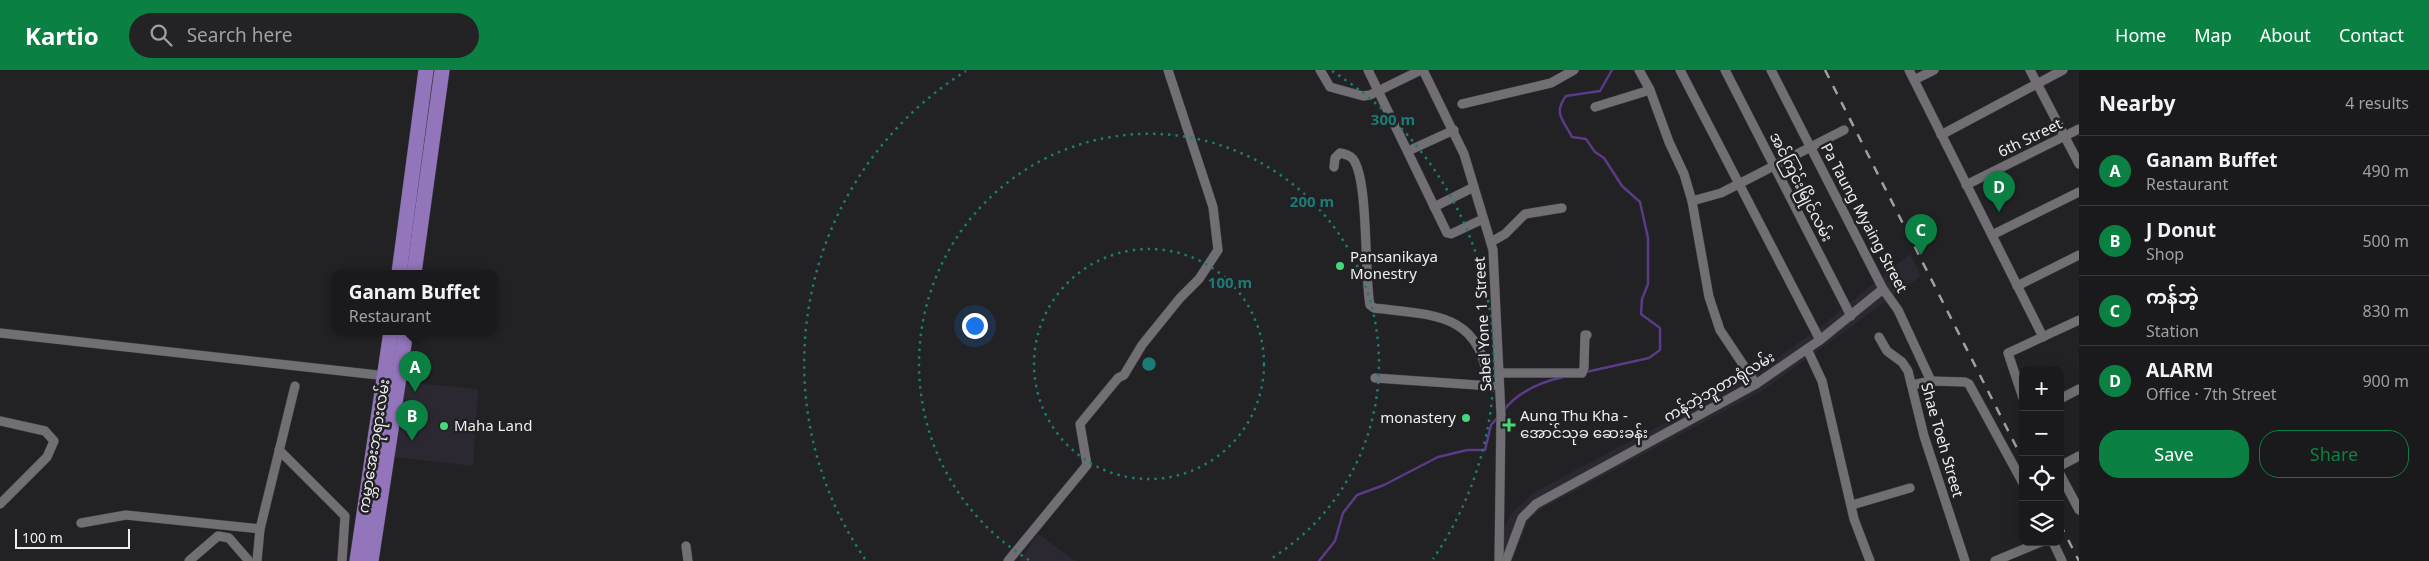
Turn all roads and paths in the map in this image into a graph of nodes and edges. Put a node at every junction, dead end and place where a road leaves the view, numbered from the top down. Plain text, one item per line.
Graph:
1 (426, 70) edge
2 (442, 70) edge
3 (1168, 70) edge
4 (1320, 70) edge
5 (1368, 70) edge
6 (1422, 70) edge
7 (1574, 70) edge
8 (1640, 70) edge
9 (1680, 70) edge
10 (1725, 70) edge
11 (1770, 70) edge
12 (1909, 70) edge
13 (1934, 70) edge
14 (2030, 70) edge
15 (2063, 70) edge
16 (1559, 74) edge
17 (1914, 80) junction
18 (2037, 84) junction
19 (1650, 90) junction
20 (1379, 92) junction
21 (1462, 104) dead end
22 (1595, 107) dead end
23 (2079, 129) edge
24 (1454, 130) junction
25 (1844, 130) dead end
26 (1941, 135) junction
27 (2066, 136) junction
28 (1811, 147) junction
29 (1408, 151) junction
30 (2079, 164) edge
31 (1774, 166) junction
32 (1334, 167) dead end
33 (1740, 183) junction
34 (1966, 185) junction
35 (1474, 187) junction
36 (2079, 192) edge
37 (1692, 200) junction
38 (1434, 207) junction
39 (1562, 208) dead end
40 (1483, 219) junction
41 (1992, 235) junction
42 (1491, 242) junction
43 (2079, 255) edge
44 (399, 270) edge
45 (414, 270) edge
46 (2017, 286) junction
47 (1883, 289) junction
48 (1851, 316) junction
49 (2079, 320) edge
50 (0, 333) edge
51 (391, 335) edge
52 (405, 335) edge
53 (1588, 335) dead end
54 (1879, 337) dead end
55 (2043, 337) junction
56 (1820, 340) junction
57 (1807, 349) junction
58 (1499, 373) junction
59 (392, 377) junction
60 (1375, 378) dead end
61 (1931, 381) junction
62 (1756, 384) junction
63 (1488, 385) junction
64 (1912, 385) junction
65 (295, 386) dead end
66 (1500, 386) junction
67 (2019, 386) edge
68 (2079, 389) edge
69 (2064, 397) edge
70 (0, 421) edge
71 (280, 450) junction
72 (2079, 456) edge
73 (2064, 464) edge
74 (2019, 476) edge
75 (2064, 482) edge
76 (1910, 488) dead end
77 (0, 504) edge
78 (1852, 505) junction
79 (2079, 510) edge
80 (81, 523) dead end
81 (260, 529) junction
82 (686, 546) dead end
83 (2031, 546) edge
84 (2055, 546) edge
85 (189, 561) edge
86 (249, 561) edge
87 (257, 561) edge
88 (342, 561) edge
89 (357, 561) edge
90 (371, 561) edge
91 (688, 561) edge
92 (1008, 561) edge
93 (1499, 561) edge
94 (1506, 561) edge
95 (1870, 561) edge
96 (1965, 561) edge
97 (1995, 561) edge
98 (2062, 561) edge

1 - 44 main road
2 - 45 main road
3 - 92 street
4 - 20 street
5 - 20 street
6 - 20 street
6 - 24 street, Sabel Yone 1 Street
7 - 16 street
8 - 19 street
9 - 33 street
10 - 31 street, အင်ကြင်းမြိုင်လမ်း
11 - 28 street, Pa Taung Myaing Street
12 - 17 street
13 - 17 street
14 - 18 street
15 - 18 street
16 - 21 street
17 - 26 street
18 - 26 street
18 - 27 street
19 - 22 street
19 - 37 street
20 - 29 street
23 - 27 street, 6th Street
24 - 29 street
24 - 35 street, Sabel Yone 1 Street
25 - 28 street
26 - 34 street
27 - 30 street
27 - 34 street, 6th Street
28 - 31 street
28 - 47 street, Pa Taung Myaing Street
29 - 38 street
31 - 33 street
31 - 48 street, အင်ကြင်းမြိုင်လမ်း
32 - 63 street
33 - 37 street
33 - 56 street
34 - 41 street
35 - 38 street
35 - 40 street, Sabel Yone 1 Street
36 - 41 street
37 - 62 street
38 - 40 street
39 - 42 street
40 - 42 street, Sabel Yone 1 Street
41 - 46 street
42 - 58 street, Sabel Yone 1 Street
43 - 46 street
46 - 55 street
47 - 48 street, ကန်ဘဲ့ဘူတာရုံလမ်း
47 - 61 street, Pa Taung Myaing Street
48 - 56 street, ကန်ဘဲ့ဘူတာရုံလမ်း
49 - 55 street
50 - 59 street
51 - 59 main road, ကမ္ဘာအေးဘုရားလမ်း
52 - 59 main road, ကမ္ဘာအေးဘုရားလမ်း
53 - 58 street
54 - 64 street, Shae Toeh Street
55 - 67 street
56 - 57 street, ကန်ဘဲ့ဘူတာရုံလမ်း
57 - 62 street, ကန်ဘဲ့ဘူတာရုံလမ်း
57 - 78 street
58 - 66 street, Sabel Yone 1 Street
59 - 89 main road, ကမ္ဘာအေးဘုရားလမ်း
59 - 90 main road, ကမ္ဘာအေးဘုရားလမ်း
60 - 63 street
61 - 64 street
61 - 74 street
62 - 94 street, ကန်ဘဲ့ဘူတာရုံလမ်း
63 - 66 street
64 - 96 street, Shae Toeh Street
65 - 71 street
66 - 93 street, Sabel Yone 1 Street
68 - 69 street
70 - 77 street
71 - 81 street
71 - 88 street
72 - 73 street
75 - 79 street
76 - 78 street
78 - 95 street
80 - 81 street
81 - 87 street
82 - 91 street
83 - 97 street
84 - 98 street
85 - 86 street

